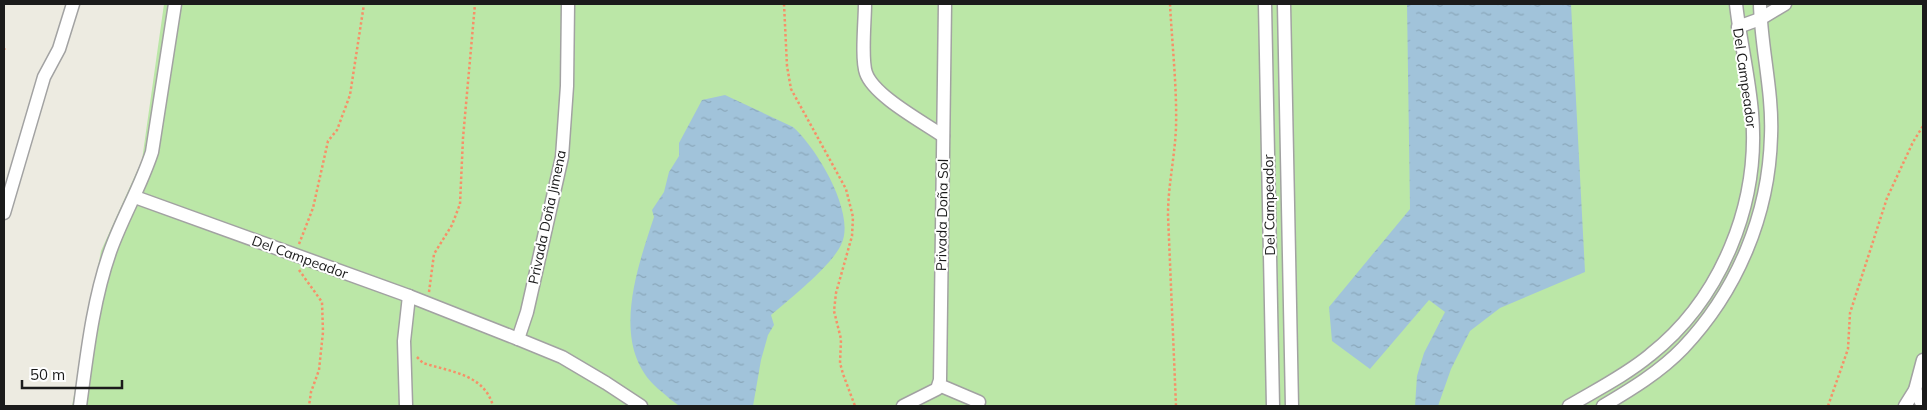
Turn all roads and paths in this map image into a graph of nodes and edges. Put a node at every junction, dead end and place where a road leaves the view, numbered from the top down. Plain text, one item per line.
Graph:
1 (73, 4) edge
2 (175, 4) edge
3 (364, 4) edge
4 (475, 4) edge
5 (568, 4) edge
6 (784, 4) edge
7 (865, 4) edge
8 (946, 4) edge
9 (1170, 4) edge
10 (1265, 4) edge
11 (1284, 4) edge
12 (1736, 4) edge
13 (1760, 4) edge
14 (1785, 4) edge
15 (1760, 19) junction
16 (1738, 27) junction
17 (1266, 46) junction
18 (1285, 47) junction
19 (1923, 126) edge
20 (943, 136) junction
21 (135, 197) junction
22 (4, 213) edge
23 (1289, 248) junction
24 (1270, 249) junction
25 (294, 255) junction
26 (1722, 267) junction
27 (1735, 275) junction
28 (409, 296) junction
29 (428, 304) junction
30 (518, 339) junction
31 (404, 340) junction
32 (1923, 360) edge
33 (939, 385) junction
34 (1915, 390) junction
35 (979, 402) dead end
36 (80, 406) edge
37 (309, 406) edge
38 (406, 406) edge
39 (493, 406) edge
40 (641, 406) edge
41 (855, 406) edge
42 (904, 406) edge
43 (1176, 406) edge
44 (1273, 406) edge
45 (1292, 406) edge
46 (1569, 406) edge
47 (1603, 406) edge
48 (1828, 406) edge
49 (1905, 406) edge
50 (1922, 406) edge

1 - 22 street
2 - 21 street
3 - 25 path
4 - 29 path
5 - 30 street, Privada Doña Jimena
6 - 41 path
7 - 20 street
8 - 20 street, Privada Doña Sol
9 - 43 path
10 - 17 street, Del Campeador
11 - 18 street, Del Campeador
12 - 16 street, Del Campeador
13 - 15 street, Del Campeador
14 - 15 street
15 - 16 street
15 - 27 street, Del Campeador
16 - 26 street, Del Campeador
17 - 18 street
17 - 24 street, Del Campeador
18 - 23 street, Del Campeador
19 - 48 path
20 - 33 street, Privada Doña Sol
21 - 25 street, Del Campeador
21 - 36 street
23 - 24 street
23 - 45 street, Del Campeador
24 - 44 street, Del Campeador
25 - 28 street, Del Campeador
25 - 37 path
26 - 27 street
26 - 46 street, Del Campeador
27 - 47 street, Del Campeador
28 - 29 street, Del Campeador
28 - 31 street
29 - 30 street, Del Campeador
30 - 40 street, Del Campeador
31 - 38 street
31 - 39 path
32 - 34 street
33 - 35 street
33 - 42 street
34 - 49 street
34 - 50 street

